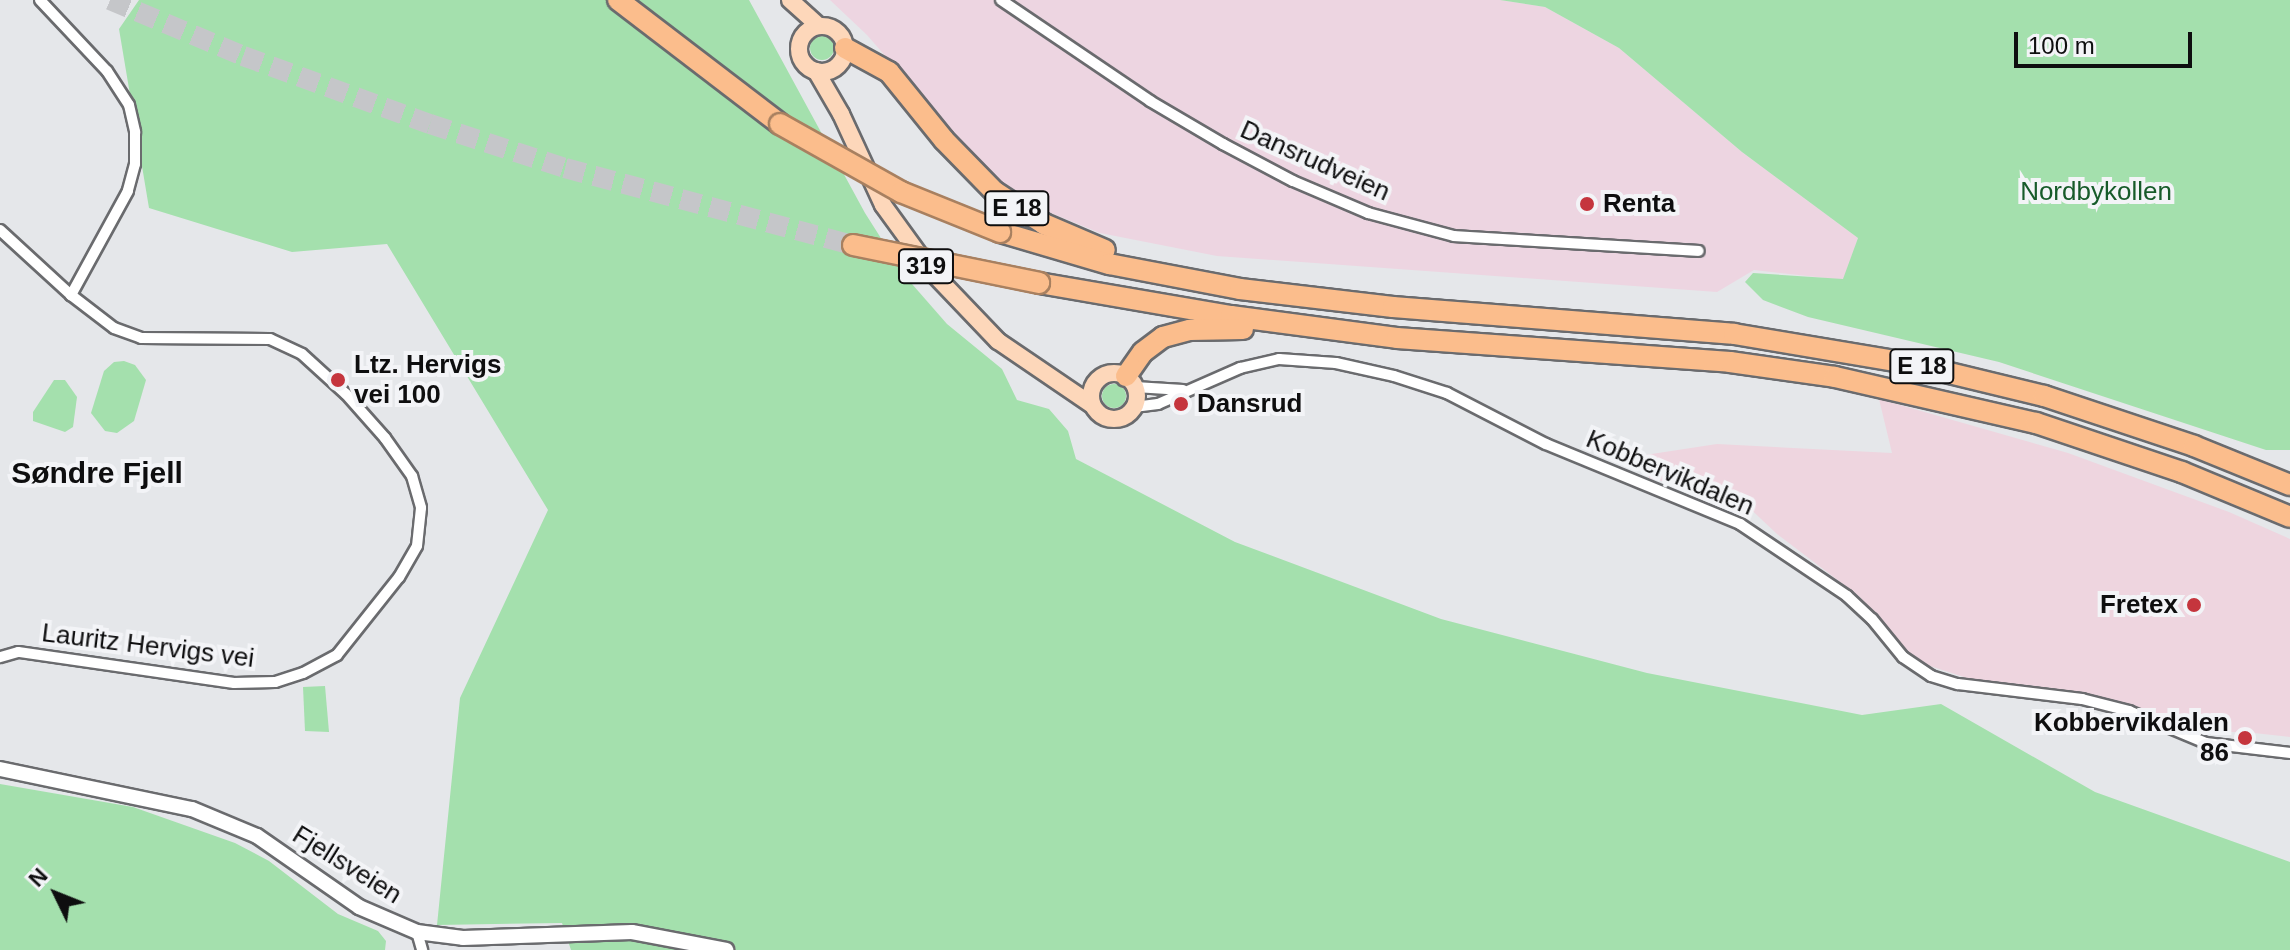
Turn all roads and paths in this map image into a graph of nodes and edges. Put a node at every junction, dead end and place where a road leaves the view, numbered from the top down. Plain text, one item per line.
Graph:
1 (40, 0) edge
2 (618, 0) edge
3 (789, 0) edge
4 (1001, 0) edge
5 (819, 26) junction
6 (803, 35) junction
7 (845, 48) junction
8 (835, 68) junction
9 (816, 71) junction
10 (841, 114) junction
11 (0, 230) edge
12 (853, 245) tunnel mouth
13 (1699, 251) dead end
14 (1240, 289) junction
15 (71, 295) junction
16 (1397, 338) junction
17 (1056, 380) junction
18 (1096, 381) junction
19 (1130, 382) junction
20 (1185, 391) junction
21 (1092, 405) junction
22 (1134, 407) junction
23 (2290, 485) edge
24 (2290, 517) edge
25 (0, 658) edge
26 (2290, 753) edge
27 (0, 769) edge
28 (417, 932) junction
29 (422, 950) edge
30 (726, 950) edge

1 - 15 street
2 - 14 highway, E 18, bridge
3 - 5 main road, 319
3 - 6 main road, 319
4 - 13 street, Dansrudveien
5 - 6 main road
5 - 7 main road, 319
6 - 9 main road, 319
7 - 8 main road
7 - 14 highway, E 18
8 - 9 main road
8 - 10 main road, 319
9 - 10 main road, 319
10 - 17 main road, 319
11 - 15 street, Lauritz Hervigs vei
12 - 16 highway, E 18, bridge
14 - 23 highway, E 18
15 - 25 street, Lauritz Hervigs vei
16 - 19 highway, E 18
16 - 24 highway, E 18
17 - 18 main road
17 - 21 main road, 319
18 - 19 main road
18 - 21 main road
19 - 20 street, Kobbervikdalen
19 - 22 main road
20 - 22 street, Kobbervikdalen
20 - 26 street, Kobbervikdalen
21 - 22 main road, 319
27 - 28 main road, Fjellsveien
28 - 29 street
28 - 30 main road, Fjellsveien

